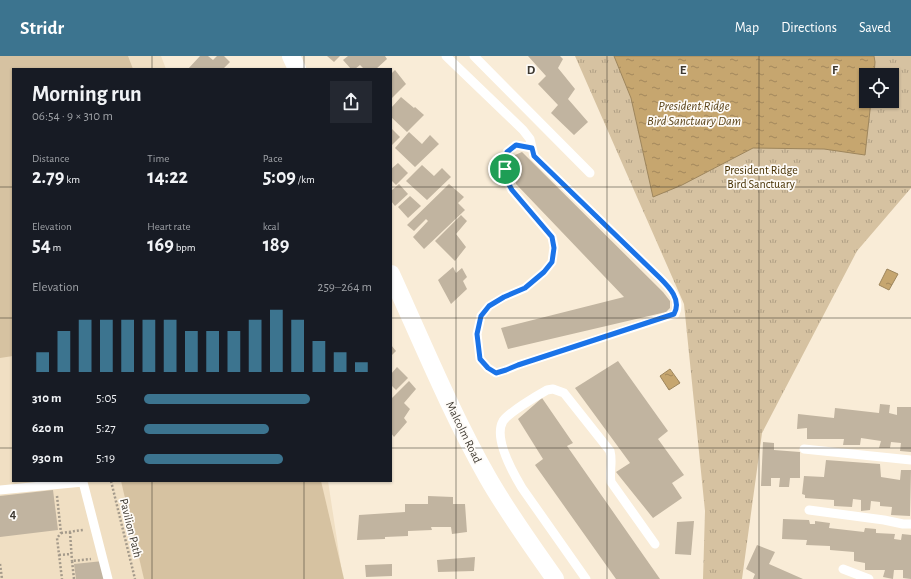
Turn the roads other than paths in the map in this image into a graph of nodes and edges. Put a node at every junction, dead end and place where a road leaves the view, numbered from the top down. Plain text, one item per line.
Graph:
1 (291, 56) edge
2 (446, 56) edge
3 (474, 56) edge
4 (297, 68) edge
5 (532, 148) junction
6 (590, 173) dead end
7 (392, 276) edge
8 (804, 449) dead end
9 (911, 460) edge
10 (0, 490) edge
11 (809, 510) dead end
12 (911, 524) edge
13 (655, 544) dead end
14 (843, 570) dead end
15 (108, 579) edge
16 (555, 579) edge
17 (586, 579) edge
18 (869, 579) edge

1 - 4 street
2 - 5 lane
3 - 6 lane
5 - 5 lane
7 - 16 street, Malcolm Road
8 - 9 lane
10 - 15 lane
11 - 12 lane
13 - 17 lane
14 - 18 lane

